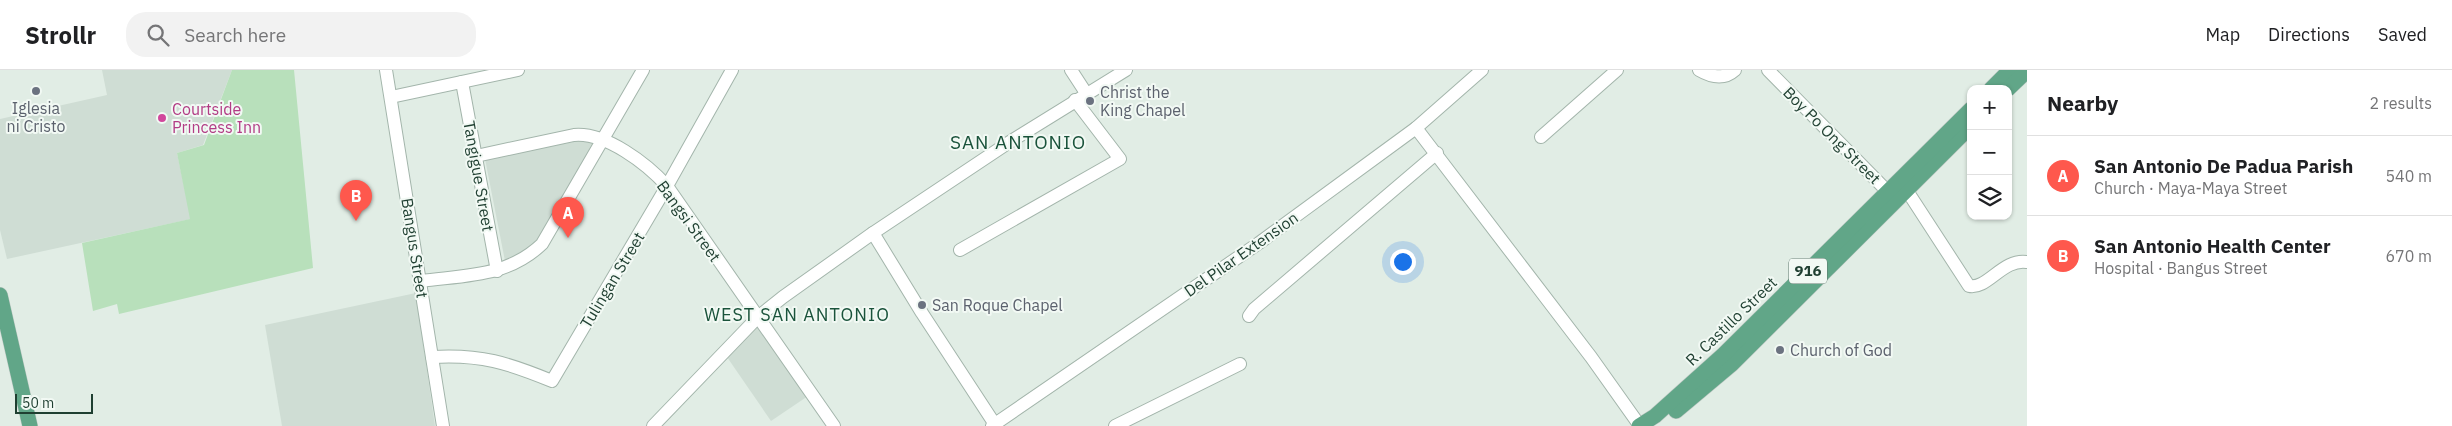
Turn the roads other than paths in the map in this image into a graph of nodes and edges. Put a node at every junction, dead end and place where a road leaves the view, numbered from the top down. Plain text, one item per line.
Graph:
1 (386, 70) edge
2 (518, 70) edge
3 (643, 70) edge
4 (732, 70) edge
5 (1072, 70) edge
6 (1126, 70) edge
7 (1482, 70) edge
8 (1617, 70) edge
9 (1735, 70) edge
10 (1768, 70) edge
11 (2010, 70) edge
12 (2027, 71) edge
13 (1704, 73) edge
14 (462, 82) junction
15 (1995, 85) edge
16 (2012, 85) edge
17 (1086, 93) junction
18 (391, 97) junction
19 (1075, 100) junction
20 (1967, 114) edge
21 (1416, 128) junction
22 (1967, 129) edge
23 (1541, 137) dead end
24 (603, 140) junction
25 (1942, 146) junction
26 (1437, 153) junction
27 (476, 156) junction
28 (667, 186) junction
29 (1897, 190) junction
30 (873, 233) junction
31 (960, 250) dead end
32 (2027, 262) edge
33 (497, 271) junction
34 (421, 281) junction
35 (0, 294) edge
36 (1249, 316) dead end
37 (758, 317) junction
38 (432, 357) junction
39 (1240, 364) dead end
40 (994, 425) edge
41 (30, 426) edge
42 (443, 426) edge
43 (653, 426) edge
44 (834, 426) edge
45 (1115, 426) edge
46 (1639, 426) edge
47 (1657, 426) edge

1 - 18 street, Bangus Street
2 - 14 street
3 - 24 street
4 - 28 street, Tulingan Street
5 - 17 street
6 - 17 street
7 - 21 street, Del Pilar Extension
8 - 23 street
9 - 13 street
10 - 29 street, Boy Po Ong Street
11 - 15 main road
12 - 16 main road
14 - 18 street
14 - 27 street, Tangigue Street
17 - 19 street
18 - 34 street, Bangus Street
19 - 30 street
19 - 31 street
20 - 25 main road, R. Castillo Street / 916
21 - 26 street
21 - 40 street, Del Pilar Extension
22 - 25 main road, R. Castillo Street / 916
24 - 27 street, Bangsi Street
24 - 28 street, Bangsi Street
24 - 33 street
25 - 29 main road, R. Castillo Street / 916
26 - 36 street
26 - 46 street
27 - 33 street, Tangigue Street
28 - 37 street, Bangsi Street
28 - 38 street, Tulingan Street
29 - 32 street, Boy Po Ong Street
29 - 46 main road, R. Castillo Street / 916
29 - 47 main road, R. Castillo Street / 916
30 - 37 street
30 - 40 street
33 - 34 street
34 - 38 street, Bangus Street
35 - 41 main road
37 - 43 street
37 - 44 street, Bangsi Street
38 - 42 street, Bangus Street
39 - 45 street

